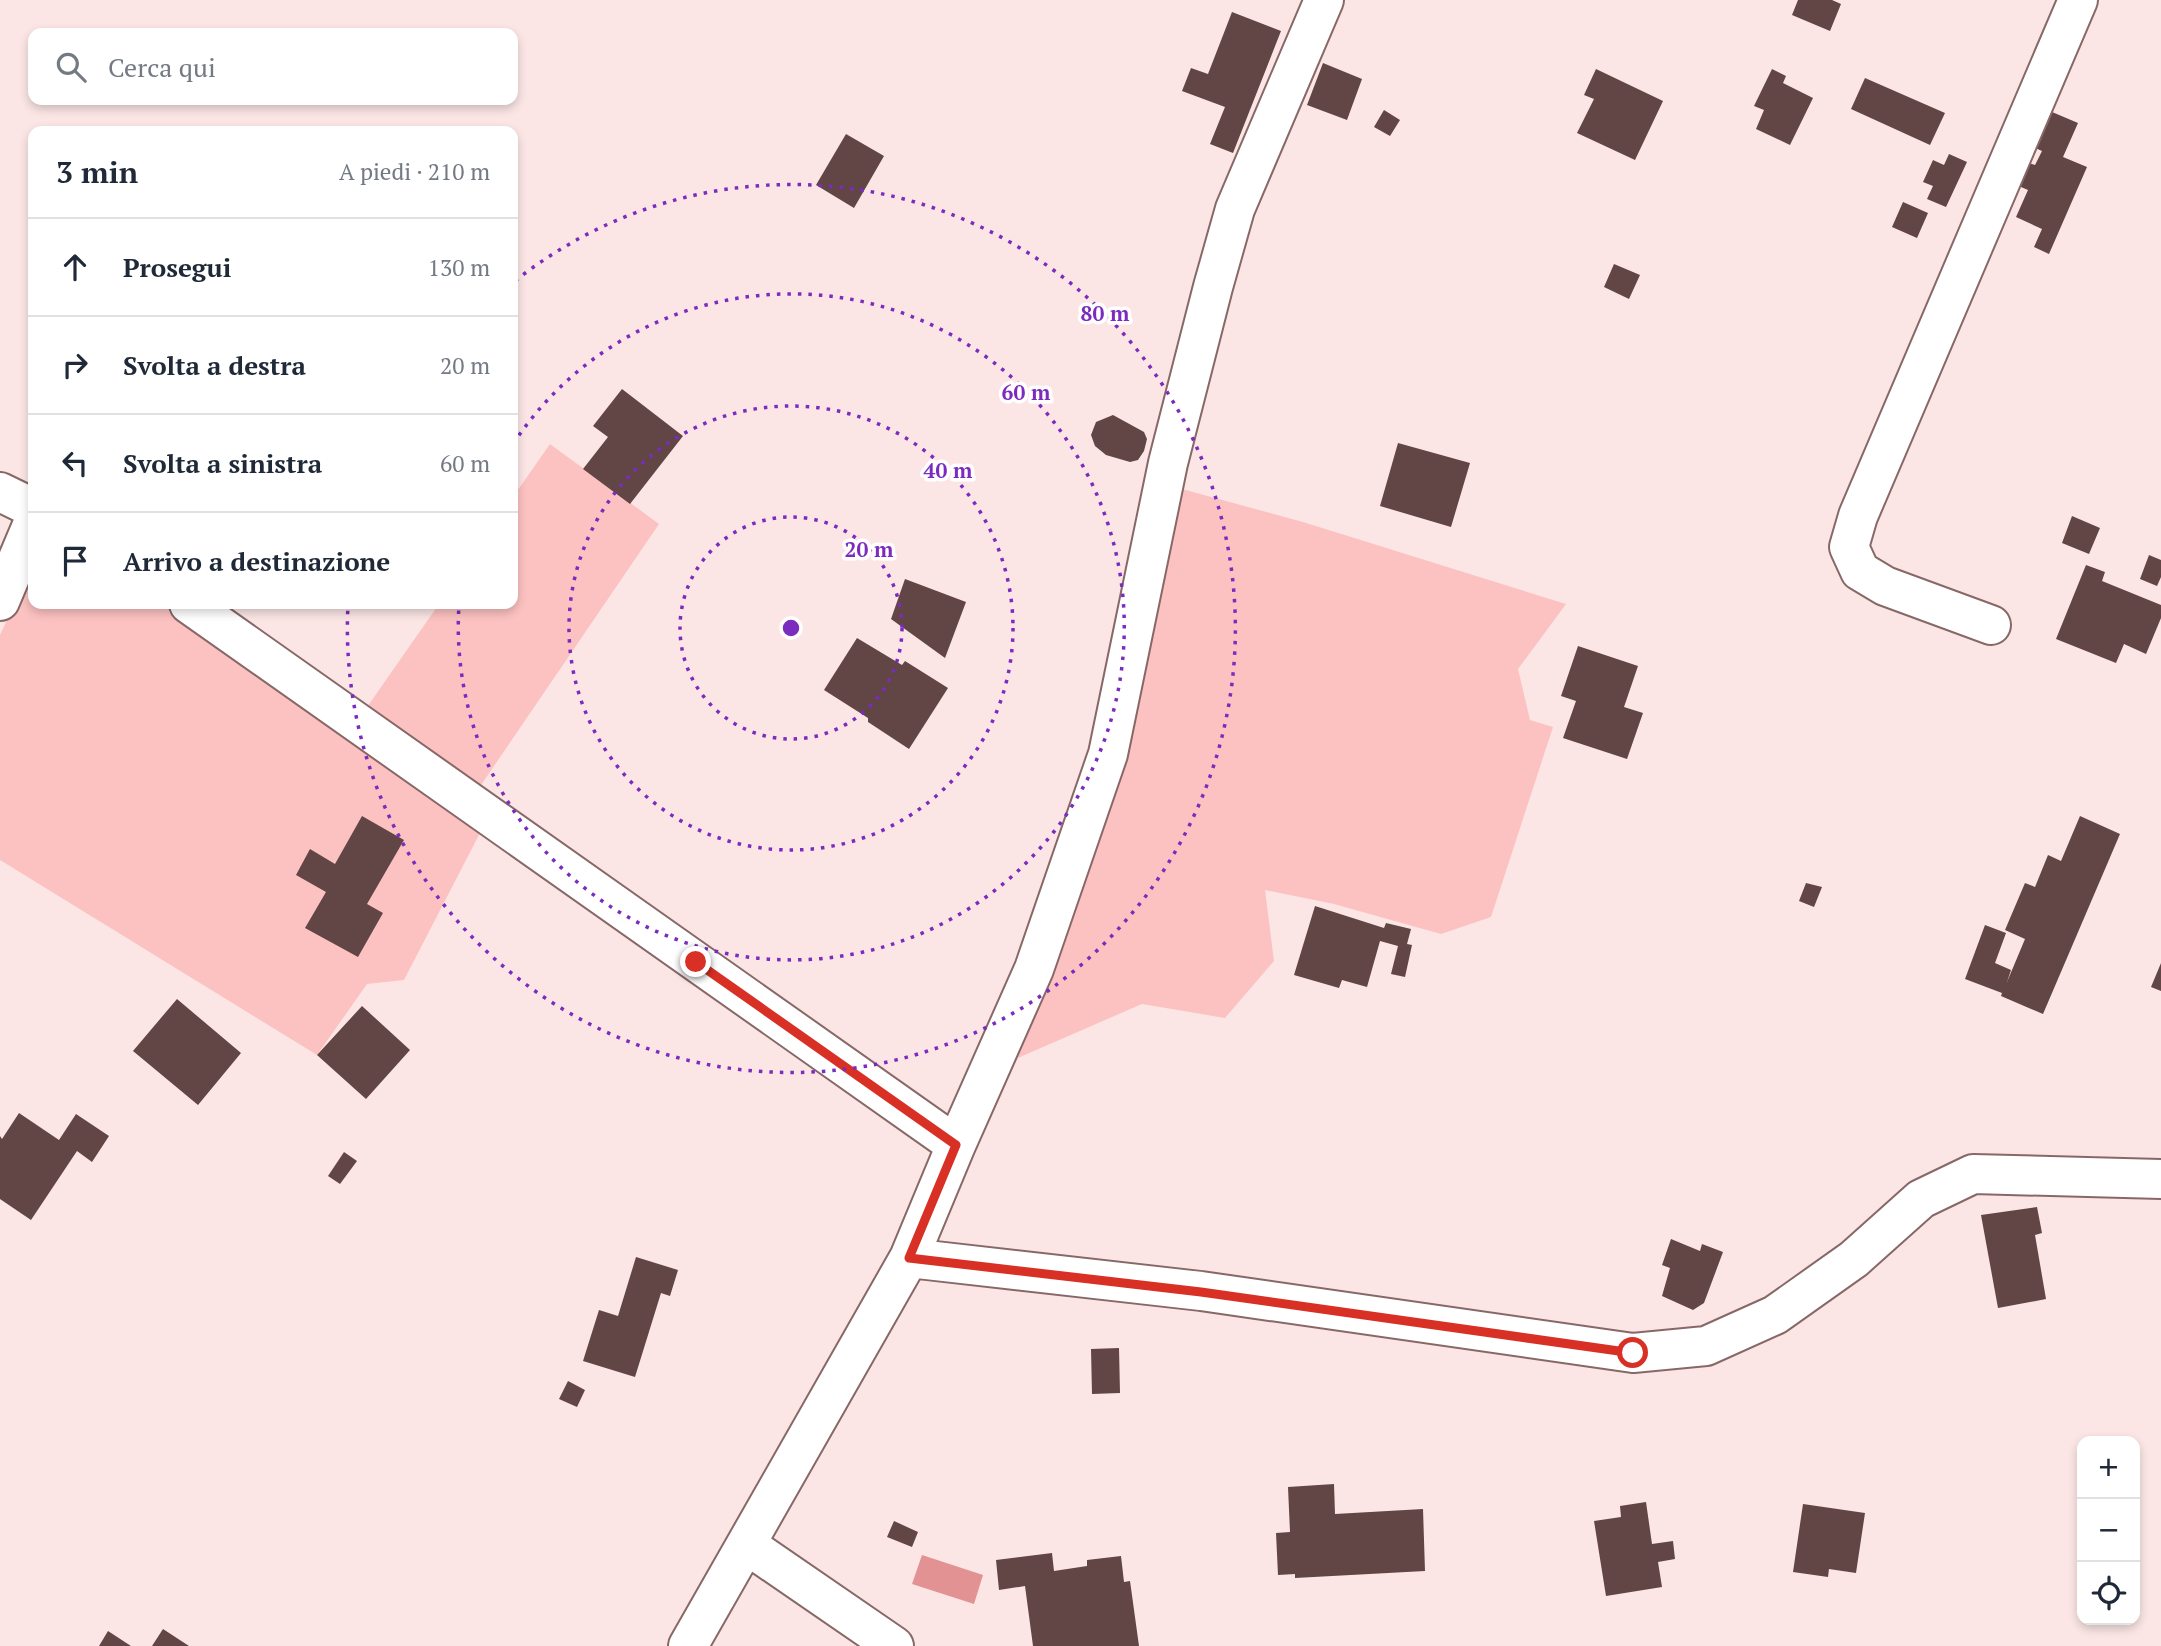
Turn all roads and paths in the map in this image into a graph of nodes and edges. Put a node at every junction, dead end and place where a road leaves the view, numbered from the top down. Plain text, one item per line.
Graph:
1 (1324, 0) edge
2 (2078, 0) edge
3 (0, 492) edge
4 (28, 506) edge
5 (28, 535) edge
6 (0, 601) edge
7 (196, 609) edge
8 (1991, 625) dead end
9 (956, 1145) junction
10 (2161, 1179) edge
11 (909, 1258) junction
12 (747, 1545) junction
13 (688, 1646) edge
14 (894, 1646) edge

1 - 9 street
2 - 8 street
3 - 4 street
5 - 6 street
7 - 9 street
9 - 11 street
10 - 11 street
11 - 12 street
12 - 13 street
12 - 14 street

